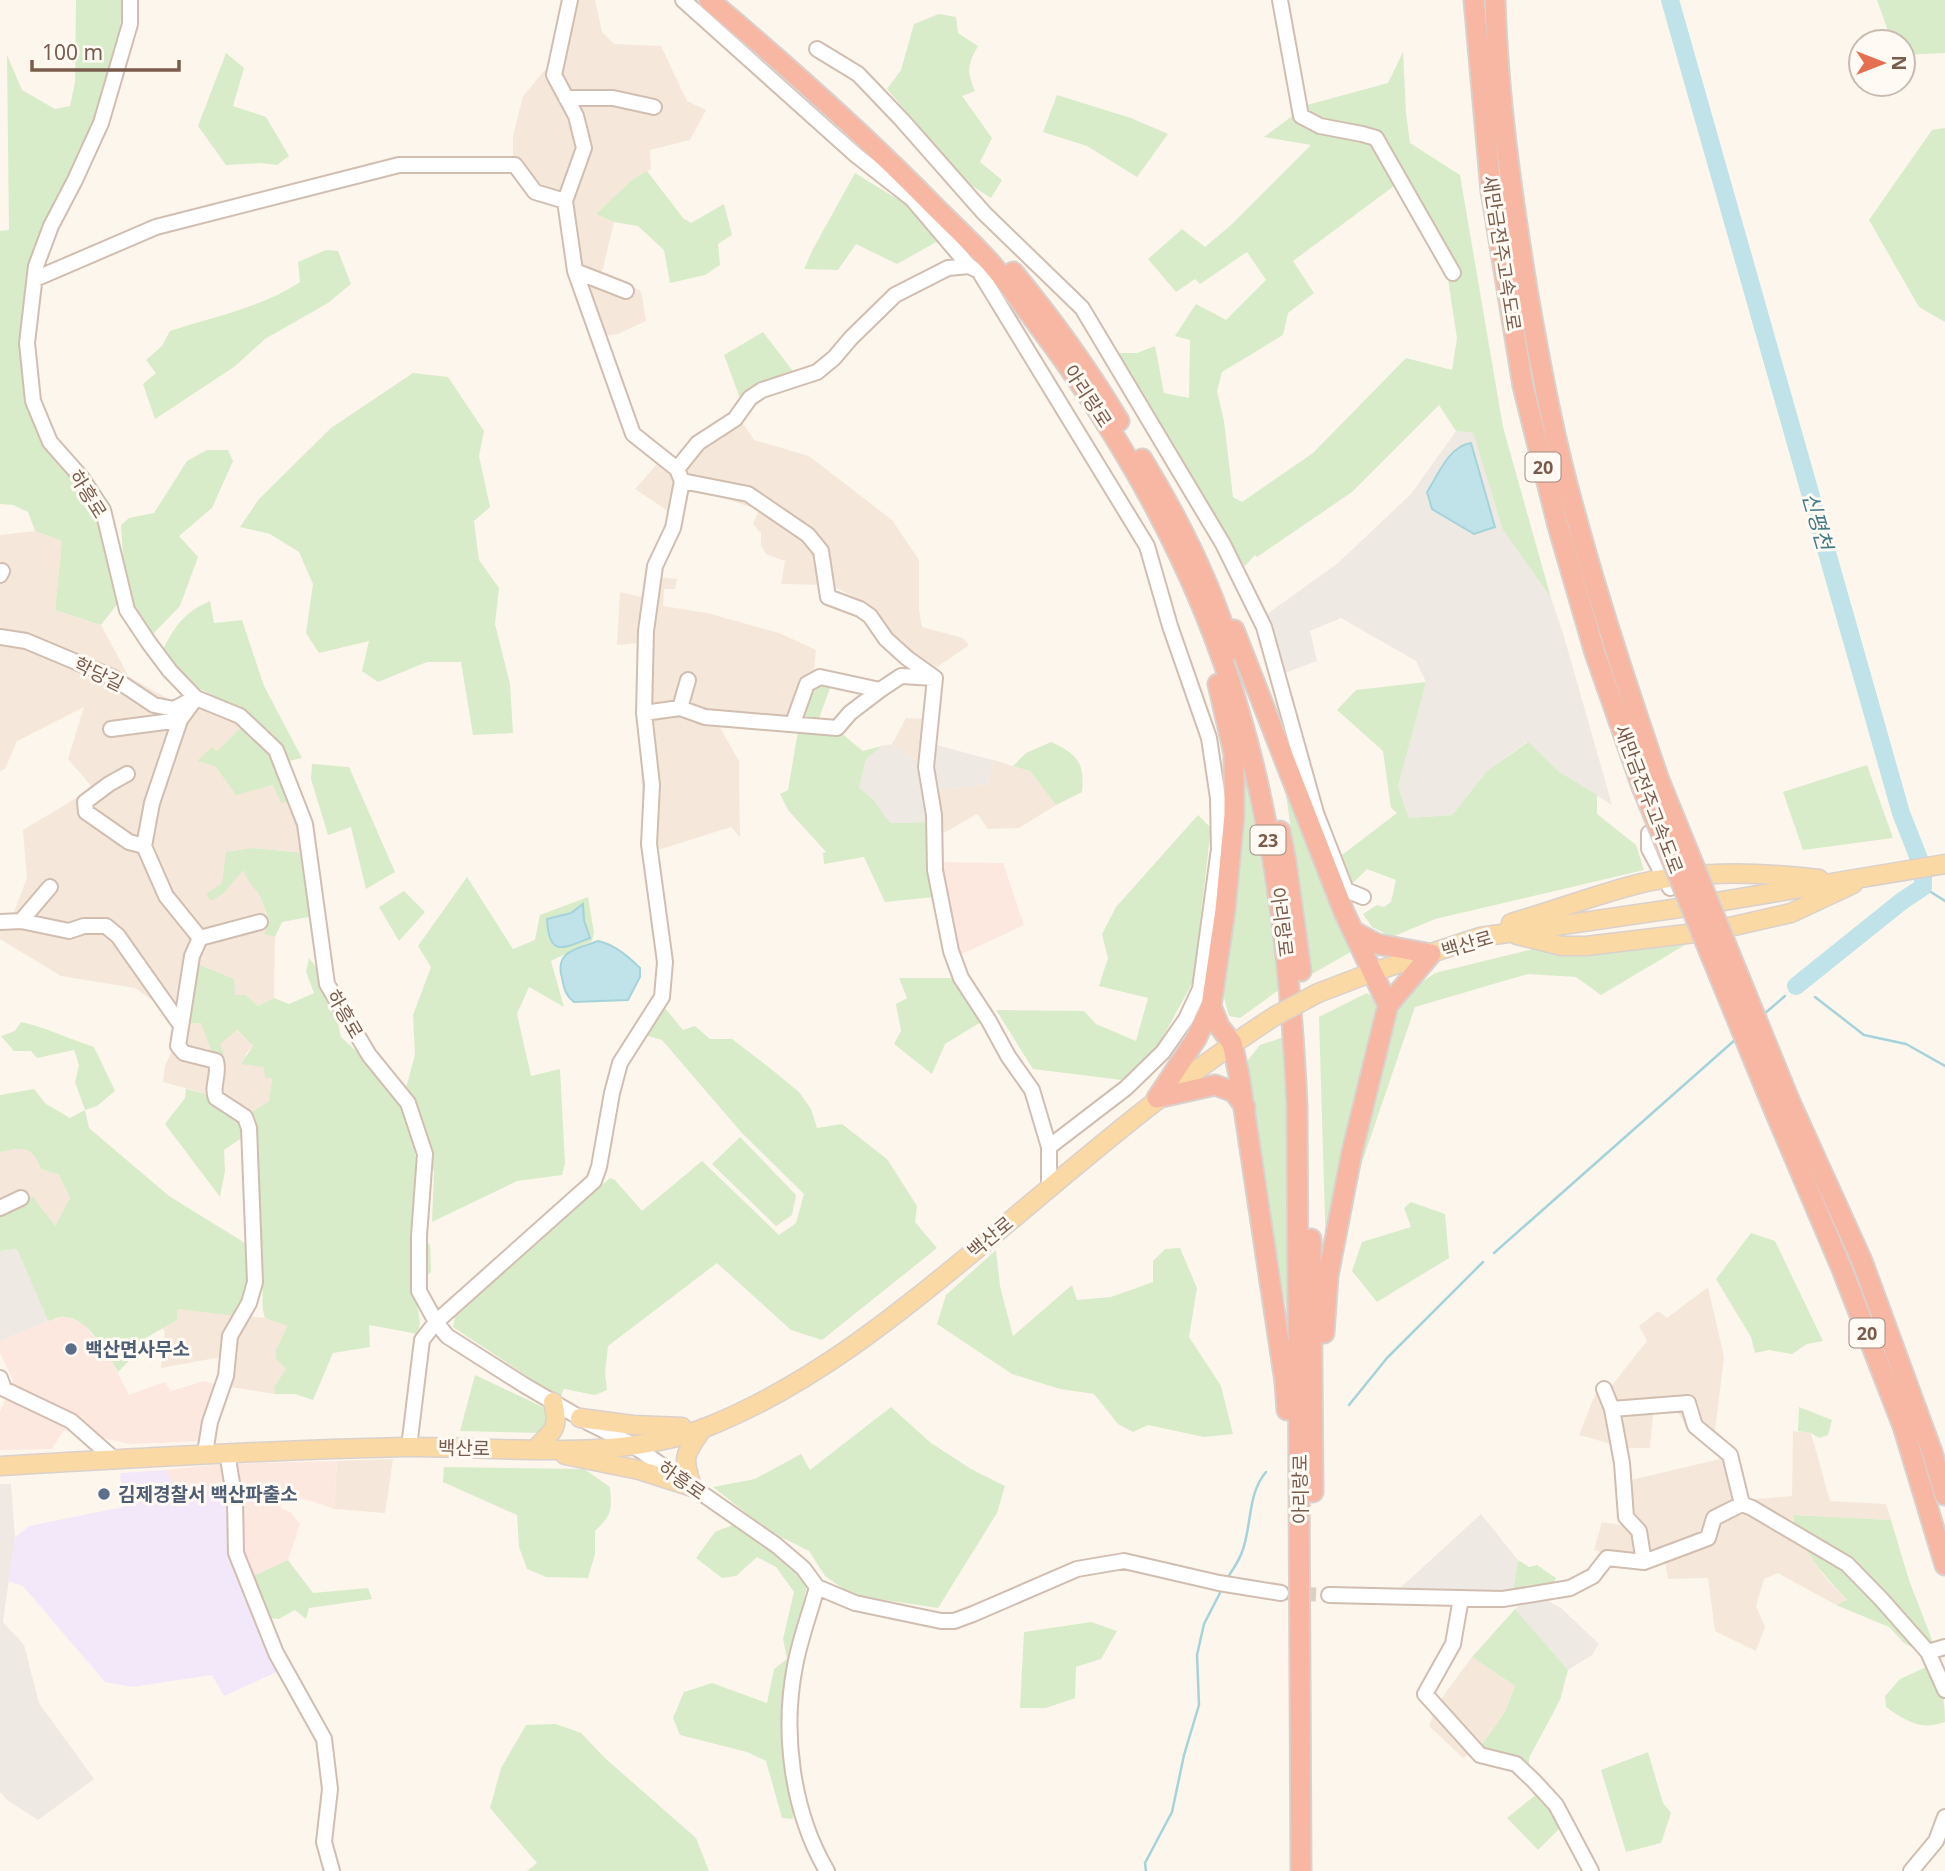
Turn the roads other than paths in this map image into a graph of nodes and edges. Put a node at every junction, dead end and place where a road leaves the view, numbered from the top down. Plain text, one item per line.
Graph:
1 (130, 0) edge
2 (570, 0) edge
3 (682, 0) edge
4 (709, 0) edge
5 (727, 0) edge
6 (1280, 0) edge
7 (1474, 0) edge
8 (1495, 0) edge
9 (817, 49) dead end
10 (566, 98) junction
11 (654, 107) dead end
12 (565, 201) junction
13 (970, 265) junction
14 (575, 271) junction
15 (1453, 272) dead end
16 (35, 279) junction
17 (626, 291) dead end
18 (680, 475) junction
19 (1222, 620) junction
20 (0, 637) edge
21 (1222, 661) junction
22 (935, 678) junction
23 (688, 680) dead end
24 (880, 690) junction
25 (195, 698) junction
26 (680, 708) junction
27 (643, 713) junction
28 (180, 720) junction
29 (793, 723) junction
30 (111, 729) dead end
31 (127, 774) dead end
32 (1650, 784) junction
33 (1649, 833) dead end
34 (144, 846) junction
35 (1940, 865) edge
36 (1869, 876) junction
37 (1836, 882) junction
38 (1668, 884) junction
39 (50, 887) dead end
40 (1363, 897) dead end
41 (21, 921) junction
42 (0, 922) edge
43 (260, 922) dead end
44 (1353, 931) junction
45 (1507, 933) junction
46 (1480, 937) junction
47 (200, 938) junction
48 (1431, 954) junction
49 (1373, 972) junction
50 (1388, 1005) junction
51 (1211, 1006) junction
52 (180, 1024) junction
53 (1232, 1043) junction
54 (1157, 1098) junction
55 (1782, 1105) junction
56 (1245, 1107) junction
57 (1049, 1147) junction
58 (1049, 1188) junction
59 (21, 1198) dead end
60 (0, 1208) edge
61 (436, 1322) junction
62 (1314, 1370) junction
63 (1, 1387) edge
64 (1604, 1389) dead end
65 (553, 1402) junction
66 (1612, 1409) junction
67 (580, 1418) junction
68 (703, 1428) junction
69 (631, 1444) junction
70 (409, 1447) junction
71 (535, 1449) junction
72 (227, 1452) junction
73 (205, 1453) junction
74 (114, 1459) junction
75 (0, 1466) edge
76 (692, 1487) junction
77 (1300, 1489) junction
78 (1945, 1495) edge
79 (1742, 1504) junction
80 (1644, 1562) junction
81 (1945, 1565) edge
82 (817, 1587) junction
83 (1282, 1593) tunnel mouth
84 (1329, 1595) tunnel mouth
85 (1461, 1598) junction
86 (1945, 1647) edge
87 (1927, 1652) junction
88 (1945, 1690) edge
89 (1945, 1817) edge
90 (332, 1871) edge
91 (827, 1871) edge
92 (1301, 1871) edge
93 (1314, 1871) edge
94 (1591, 1871) edge
95 (1911, 1871) edge

1 - 16 street, 하흥로
2 - 10 street
3 - 13 street
4 - 21 highway, 아리랑로 / 23
5 - 19 highway, 아리랑로 / 23
6 - 15 street
7 - 32 highway, 새만금전주고속도로 / 20
8 - 32 highway, 새만금전주고속도로 / 20
9 - 40 street
10 - 11 street
10 - 12 street
12 - 14 street
12 - 16 street
13 - 18 street
13 - 57 street
14 - 17 street
14 - 18 street
16 - 25 street, 하흥로
18 - 22 street
18 - 27 street
19 - 44 highway
19 - 62 highway, 아리랑로 / 23
20 - 25 street, 학당길
21 - 51 highway
21 - 77 highway, 아리랑로 / 23
22 - 24 street
22 - 57 street
23 - 26 street
24 - 29 street
24 - 29 street
25 - 28 street
25 - 61 street, 하흥로
26 - 27 street
26 - 29 street
27 - 61 street
28 - 30 street
28 - 34 street
31 - 34 street
32 - 55 highway, 새만금전주고속도로 / 20, bridge
33 - 38 street
34 - 47 street
35 - 36 main road, 백산로
36 - 37 main road, 백산로
36 - 45 main road
37 - 38 main road
37 - 45 main road, 백산로
38 - 46 main road
39 - 41 street
41 - 42 street
41 - 52 street
43 - 47 street
44 - 48 highway
44 - 49 highway
45 - 46 main road, 백산로
46 - 48 main road, 백산로
47 - 52 street
48 - 49 main road, 백산로
48 - 50 highway
49 - 50 highway
49 - 53 main road, 백산로, bridge
50 - 62 highway
51 - 53 highway
51 - 54 highway
52 - 73 street
53 - 54 main road, 백산로
53 - 56 highway
54 - 56 highway
54 - 58 main road, 백산로
55 - 78 highway, 새만금전주고속도로 / 20
55 - 81 highway, 새만금전주고속도로 / 20
56 - 77 highway
57 - 58 street
58 - 68 main road, 백산로
59 - 60 street
61 - 65 street, 하흥로
61 - 70 street
62 - 93 highway, 아리랑로 / 23
63 - 74 street
64 - 66 street
65 - 67 street, 하흥로
65 - 71 main road
66 - 79 street
66 - 80 street
67 - 68 main road
67 - 69 street, 하흥로
68 - 69 main road, 백산로
68 - 76 main road
69 - 71 main road, 백산로
69 - 76 street, 하흥로
70 - 71 main road, 백산로
70 - 72 main road, 백산로
71 - 76 main road
72 - 73 main road, 백산로
72 - 90 street
73 - 74 main road, 백산로
74 - 75 main road, 백산로
76 - 82 street, 하흥로
77 - 92 highway, 아리랑로 / 23
79 - 80 street
79 - 87 street
80 - 85 street
82 - 83 street
82 - 91 street
84 - 85 street
85 - 94 street
86 - 87 street
87 - 88 street
89 - 95 street

